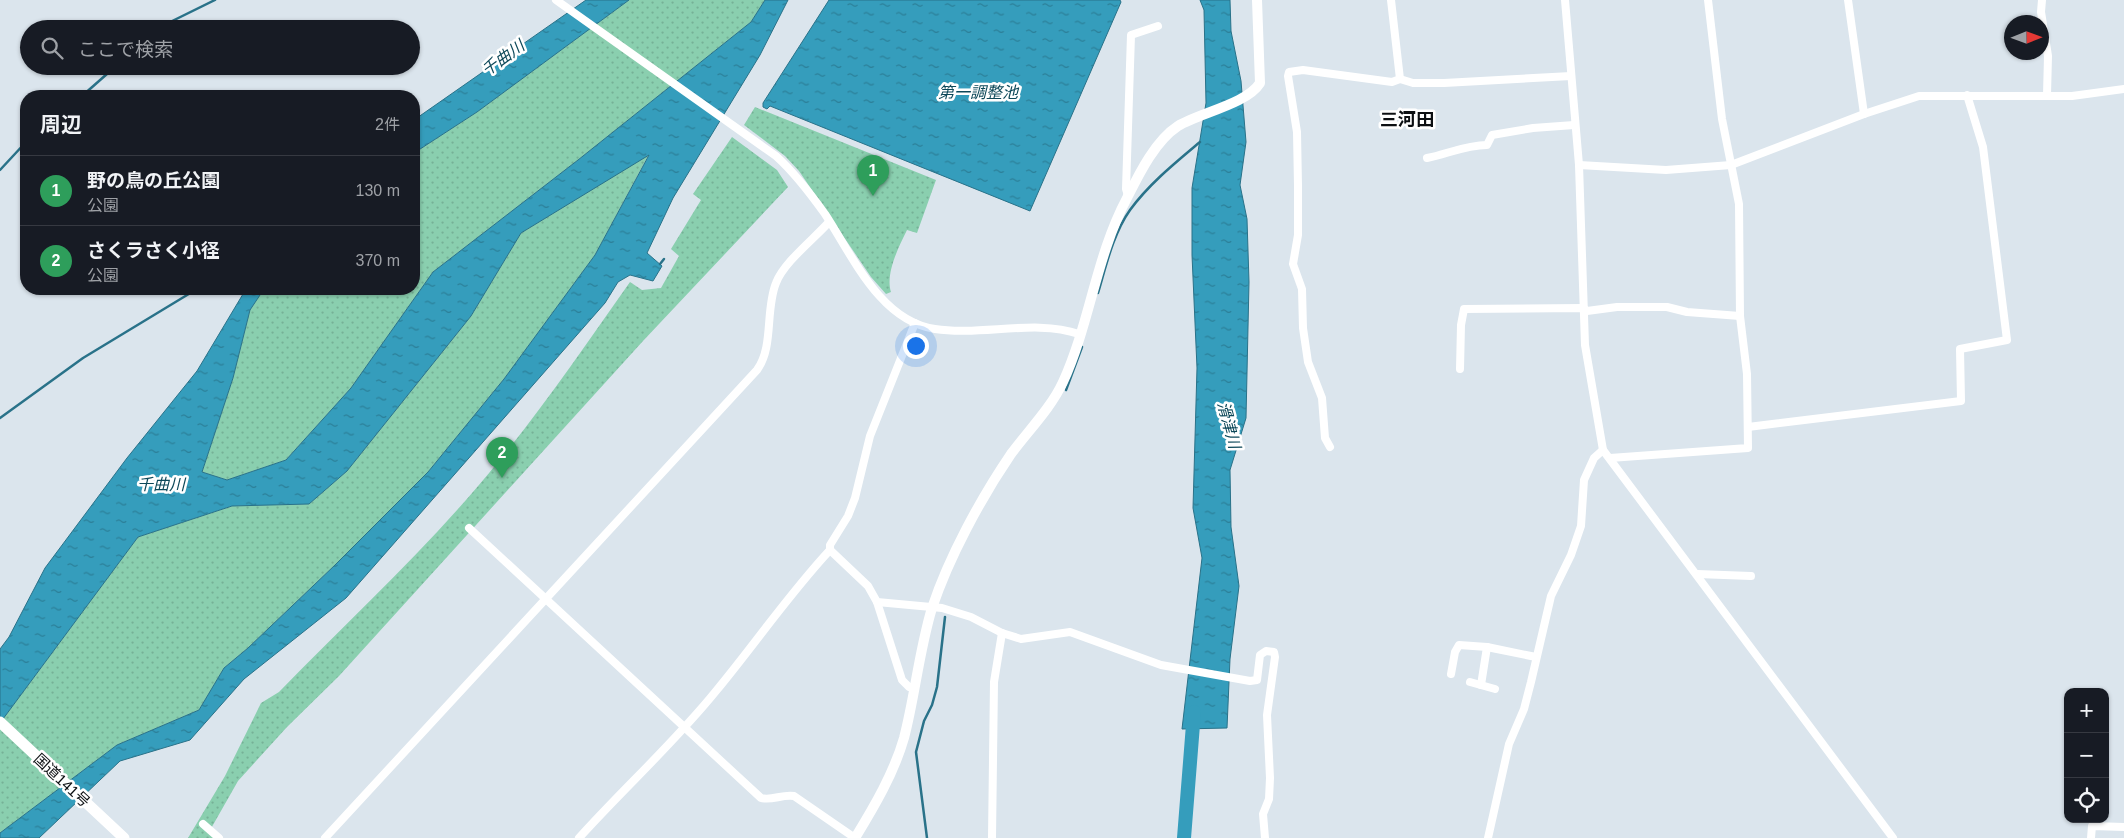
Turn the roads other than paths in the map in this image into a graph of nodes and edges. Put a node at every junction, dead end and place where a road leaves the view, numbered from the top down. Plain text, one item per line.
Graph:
1 (556, 0) edge
2 (1257, 0) edge
3 (1391, 0) edge
4 (1565, 0) edge
5 (1708, 0) edge
6 (1848, 0) edge
7 (2042, 0) edge
8 (1158, 26) dead end
9 (1571, 76) junction
10 (1400, 80) junction
11 (2124, 89) edge
12 (1967, 95) junction
13 (2046, 95) junction
14 (1864, 114) junction
15 (1574, 125) junction
16 (1426, 158) dead end
17 (1731, 165) junction
18 (1579, 166) junction
19 (1128, 196) junction
20 (829, 222) junction
21 (1584, 308) junction
22 (1740, 316) junction
23 (915, 323) junction
24 (1079, 334) junction
25 (1460, 369) dead end
26 (1748, 427) junction
27 (1330, 447) dead end
28 (1603, 450) junction
29 (1610, 458) junction
30 (468, 528) dead end
31 (830, 550) junction
32 (1697, 574) junction
33 (1751, 576) dead end
34 (546, 598) junction
35 (876, 602) junction
36 (932, 608) junction
37 (1002, 633) junction
38 (1488, 647) junction
39 (1536, 657) junction
40 (1451, 674) dead end
41 (1470, 682) dead end
42 (1481, 684) junction
43 (914, 688) junction
44 (1495, 689) dead end
45 (0, 722) edge
46 (686, 727) junction
47 (203, 824) dead end
48 (2124, 827) edge
49 (124, 838) edge
50 (219, 838) edge
51 (325, 838) edge
52 (580, 838) edge
53 (855, 838) edge
54 (992, 838) edge
55 (1265, 838) edge
56 (1488, 838) edge
57 (1893, 838) edge
58 (2091, 838) edge

1 - 20 street
2 - 19 main road
3 - 10 street
4 - 9 street
5 - 17 street
6 - 14 street
7 - 13 street
8 - 19 street
9 - 10 street
9 - 15 street
10 - 27 street
11 - 13 street
12 - 13 street
12 - 14 street
12 - 26 street
14 - 17 street
15 - 16 street
15 - 18 street
17 - 18 street
17 - 22 street
18 - 21 street
19 - 24 main road
20 - 23 street
20 - 34 street
21 - 22 street
21 - 25 street
21 - 28 street
22 - 26 street
23 - 24 street
23 - 31 street
24 - 36 main road
26 - 29 street
28 - 29 street
28 - 39 street
29 - 32 street
30 - 34 street
31 - 35 street
31 - 46 street
32 - 33 street
32 - 57 street
34 - 46 street
34 - 51 street
35 - 36 street
35 - 43 street
36 - 37 street
36 - 43 main road
37 - 54 street
37 - 55 street
38 - 39 street
38 - 40 street
38 - 42 street
39 - 56 street
41 - 42 street
42 - 44 street
43 - 53 main road
45 - 49 highway, 国道141号
46 - 52 street
46 - 53 street
47 - 50 street
48 - 58 street

